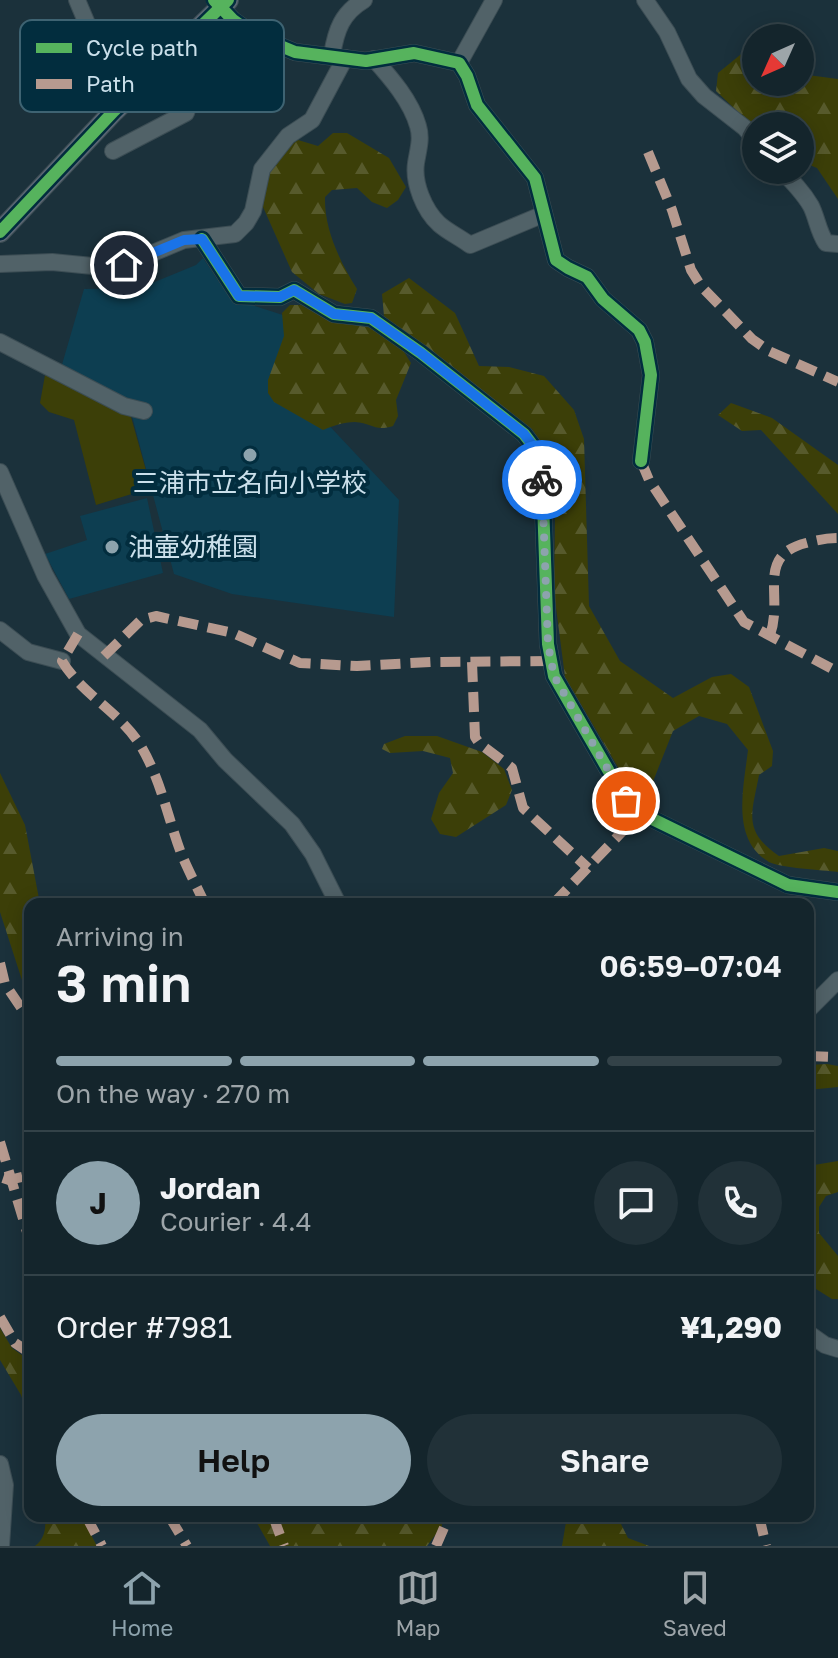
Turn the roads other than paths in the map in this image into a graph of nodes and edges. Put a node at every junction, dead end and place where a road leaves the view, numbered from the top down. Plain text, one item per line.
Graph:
1 (77, 0) edge
2 (364, 0) edge
3 (494, 0) edge
4 (645, 0) edge
5 (221, 3) edge
6 (86, 20) edge
7 (204, 20) edge
8 (236, 20) edge
9 (284, 47) edge
10 (339, 56) junction
11 (374, 59) junction
12 (459, 63) junction
13 (116, 112) edge
14 (186, 112) edge
15 (742, 126) edge
16 (113, 151) dead end
17 (794, 184) edge
18 (544, 214) junction
19 (0, 232) edge
20 (202, 239) junction
21 (838, 244) edge
22 (0, 264) edge
23 (0, 342) edge
24 (144, 411) dead end
25 (641, 461) dead end
26 (0, 472) edge
27 (0, 630) edge
28 (62, 661) dead end
29 (838, 892) edge
30 (335, 898) edge
31 (838, 980) edge
32 (814, 1004) edge
33 (814, 1337) edge
34 (838, 1349) edge
35 (0, 1464) edge
36 (1, 1546) edge

1 - 6 street
2 - 10 street
3 - 12 street
4 - 15 street
5 - 7 main road
5 - 8 street
9 - 10 street
10 - 11 street
10 - 20 street
11 - 12 street
11 - 18 street
12 - 18 street
13 - 19 main road
14 - 16 street
17 - 21 street
18 - 25 street
20 - 22 street
20 - 29 street
23 - 24 street
26 - 30 street
27 - 28 street
31 - 32 street
33 - 34 street
35 - 36 street

